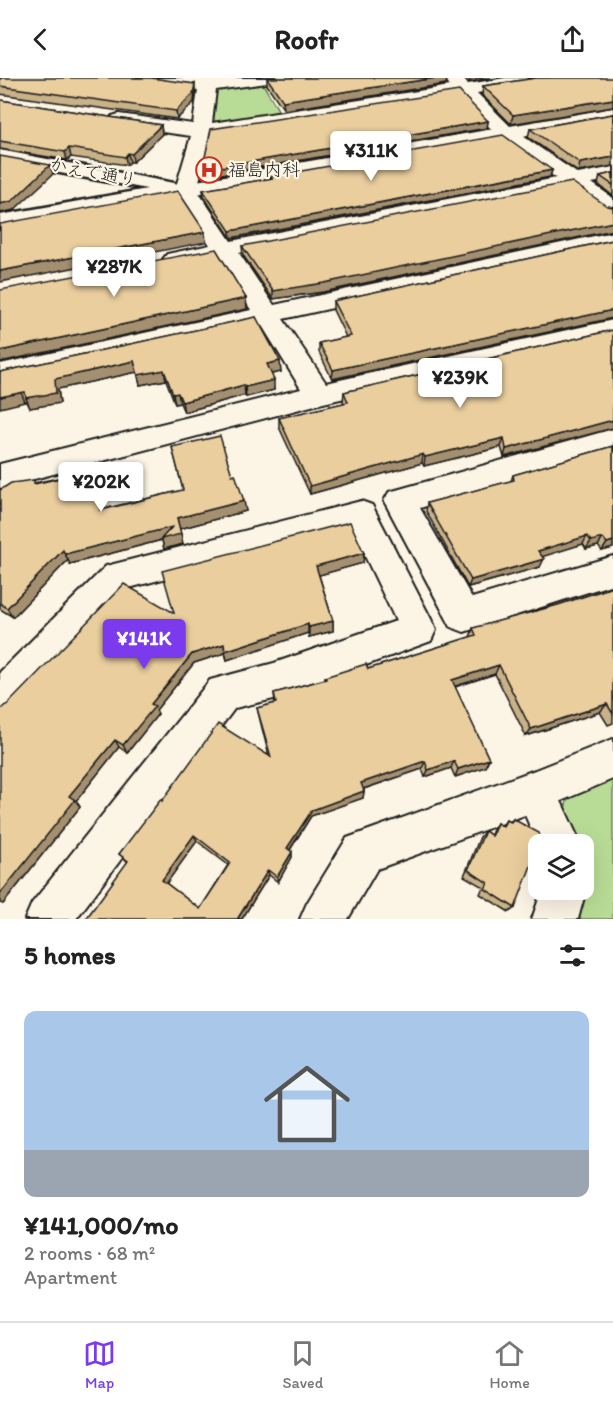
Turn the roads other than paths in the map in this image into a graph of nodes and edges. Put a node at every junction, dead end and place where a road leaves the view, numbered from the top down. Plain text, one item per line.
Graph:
1 (145, 78) edge
2 (267, 78) edge
3 (539, 78) edge
4 (208, 82) edge
5 (458, 84) edge
6 (613, 114) edge
7 (104, 117) edge
8 (202, 130) junction
9 (507, 134) junction
10 (0, 156) edge
11 (82, 169) junction
12 (613, 174) edge
13 (572, 181) junction
14 (186, 190) junction
15 (85, 208) junction
16 (613, 208) edge
17 (0, 222) edge
18 (613, 239) edge
19 (225, 249) junction
20 (157, 262) edge
21 (266, 314) junction
22 (613, 328) edge
23 (0, 373) edge
24 (319, 394) junction
25 (613, 440) edge
26 (0, 476) edge
27 (613, 570) edge
28 (0, 699) edge
29 (613, 759) edge
30 (535, 791) junction
31 (555, 834) edge
32 (561, 900) edge
33 (48, 919) edge
34 (323, 919) edge
35 (555, 919) edge

1 - 4 street
2 - 4 street
3 - 5 street
4 - 8 street
5 - 8 street
5 - 9 street
6 - 9 street
7 - 8 street
8 - 14 street
9 - 13 street
9 - 14 street
10 - 11 street, かえで通り
11 - 14 street, かえで通り
11 - 15 street
12 - 13 street
13 - 16 street
13 - 19 street
14 - 15 street
14 - 19 street
15 - 17 street
18 - 21 street
19 - 20 street
19 - 21 street
21 - 23 street
21 - 24 street
22 - 24 street
24 - 26 street
25 - 27 street
28 - 33 street
29 - 30 street
30 - 31 street
30 - 34 street
32 - 35 street

